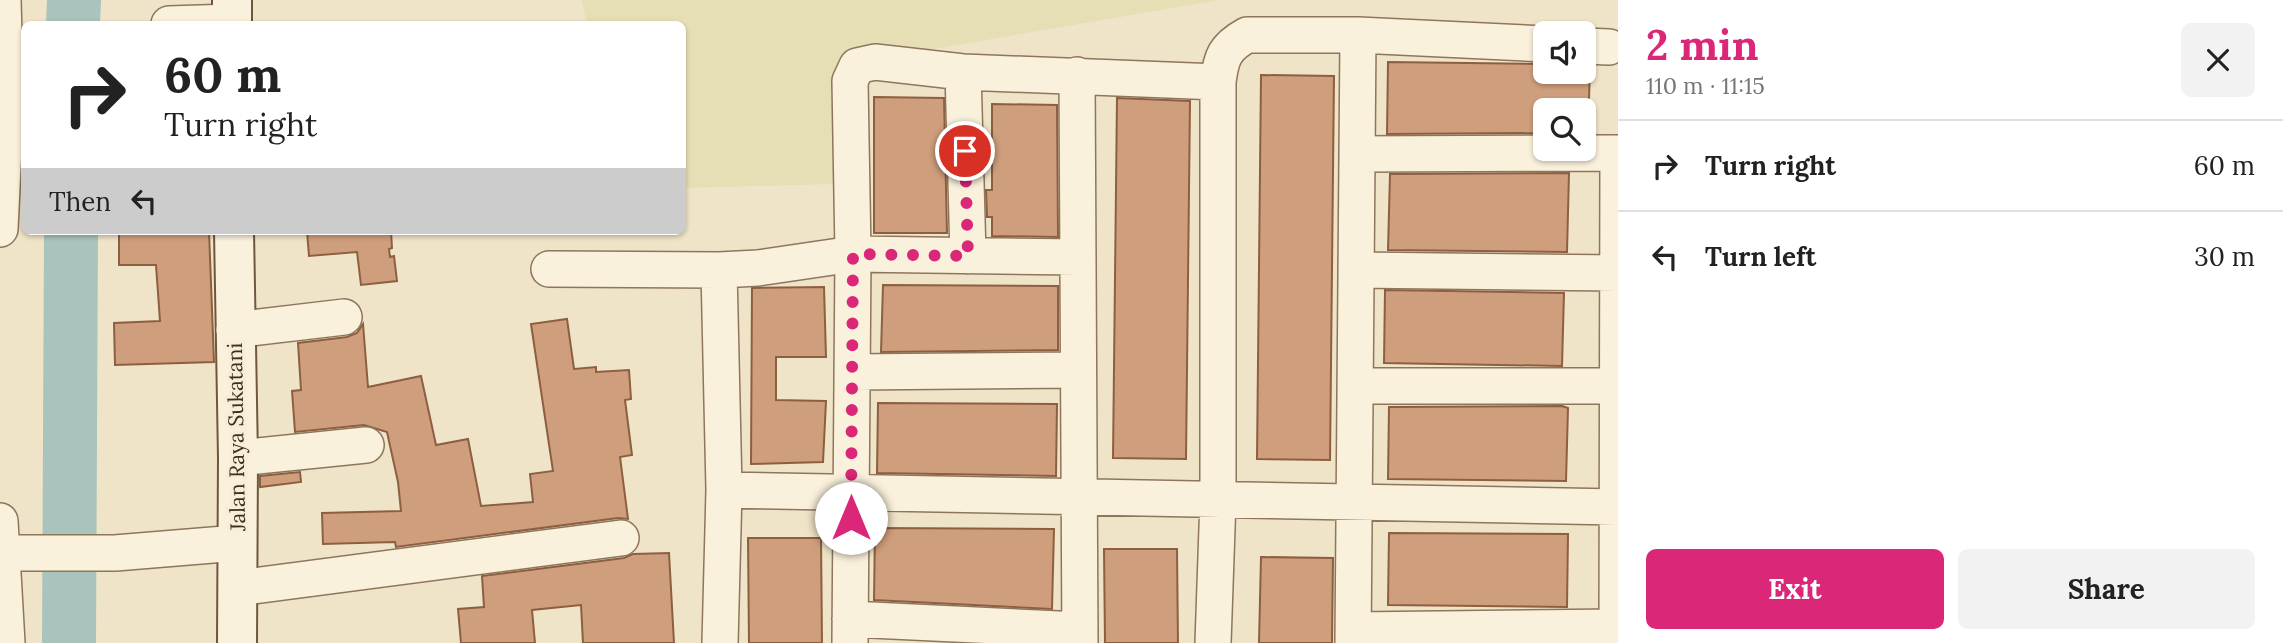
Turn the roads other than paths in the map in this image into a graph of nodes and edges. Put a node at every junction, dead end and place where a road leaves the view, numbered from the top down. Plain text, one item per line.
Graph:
1 (232, 15) edge
2 (8, 19) edge
3 (190, 21) edge
4 (1358, 35) junction
5 (1533, 43) edge
6 (963, 72) junction
7 (1077, 75) junction
8 (1218, 82) junction
9 (1357, 154) junction
10 (0, 229) edge
11 (234, 235) edge
12 (853, 254) junction
13 (968, 256) junction
14 (1078, 257) junction
15 (549, 269) dead end
16 (719, 270) junction
17 (1356, 270) junction
18 (1618, 273) edge
19 (344, 317) dead end
20 (234, 330) junction
21 (1079, 370) junction
22 (852, 372) junction
23 (1356, 386) junction
24 (1618, 386) edge
25 (366, 445) dead end
26 (238, 458) junction
27 (724, 490) junction
28 (851, 492) junction
29 (1080, 497) junction
30 (1218, 499) junction
31 (1355, 502) junction
32 (1618, 507) edge
33 (1, 537) edge
34 (621, 538) dead end
35 (237, 542) junction
36 (237, 588) junction
37 (850, 631) edge
38 (1617, 635) edge
39 (1080, 636) edge
40 (1353, 636) edge
41 (7, 643) edge
42 (237, 643) edge
43 (720, 643) edge
44 (1213, 643) edge

1 - 3 street
2 - 10 street
4 - 5 street
4 - 8 street
4 - 9 street
6 - 7 street
6 - 12 street
6 - 13 street
7 - 8 street
7 - 14 street
8 - 30 street
9 - 17 street
9 - 18 street
11 - 20 main road, Jalan Raya Sukatani
12 - 13 street
12 - 16 street
12 - 22 street
13 - 14 street
14 - 21 street
15 - 16 street
16 - 27 street
17 - 18 street
17 - 23 street
18 - 24 street
19 - 20 street
20 - 26 main road, Jalan Raya Sukatani
21 - 22 street
21 - 29 street
22 - 28 street
23 - 24 street
23 - 31 street
24 - 32 street
25 - 26 street
26 - 35 main road, Jalan Raya Sukatani
27 - 28 street
27 - 43 street
28 - 29 street
28 - 37 street
29 - 30 street
29 - 39 street
30 - 31 street
30 - 44 street
31 - 32 street
31 - 40 street
32 - 38 street
33 - 35 street
33 - 41 street
34 - 36 street
35 - 36 main road, Jalan Raya Sukatani
36 - 42 main road, Jalan Raya Sukatani
37 - 39 street
38 - 40 street

